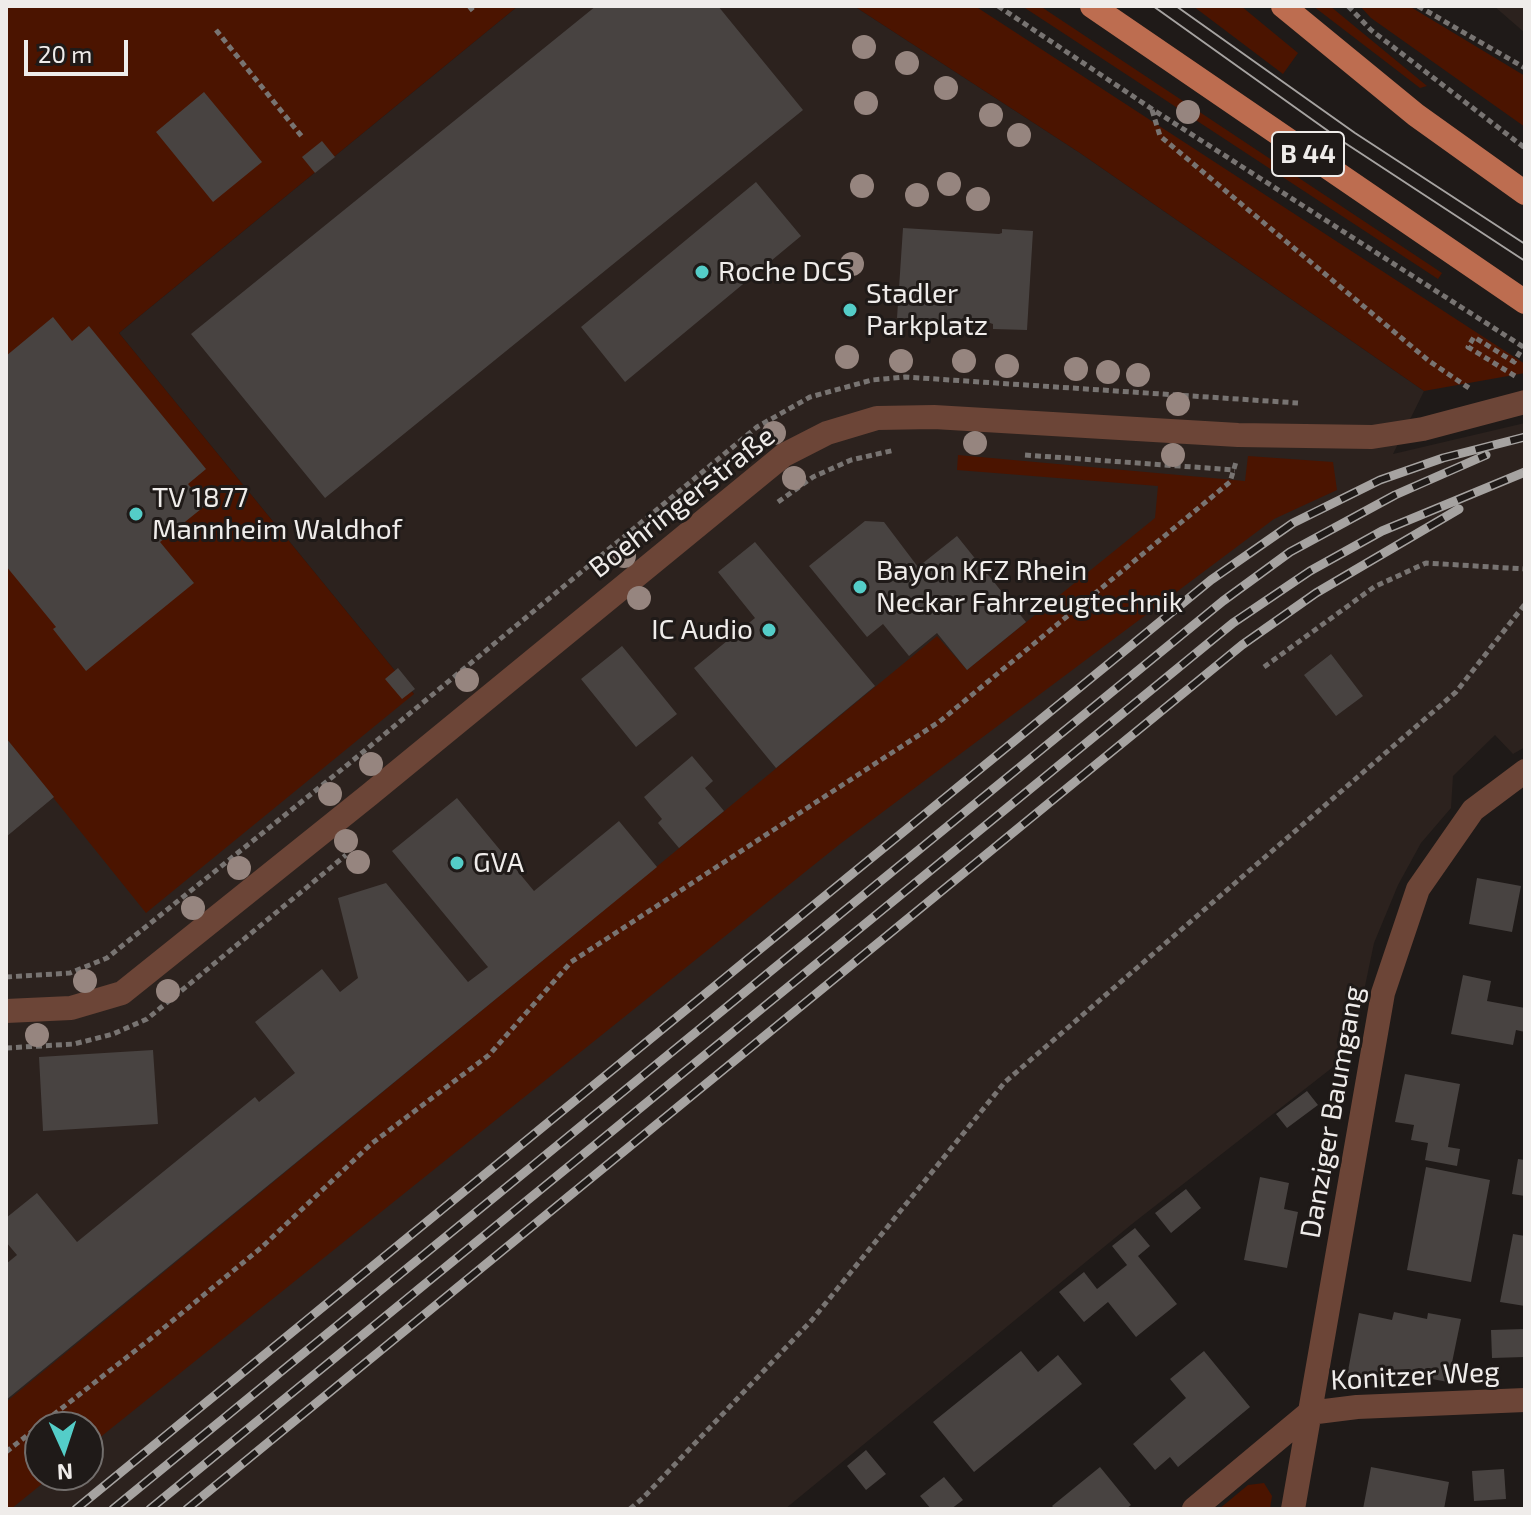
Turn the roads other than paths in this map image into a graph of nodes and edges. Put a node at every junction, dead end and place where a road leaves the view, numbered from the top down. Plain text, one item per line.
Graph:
1 (1092, 6) edge
2 (1283, 6) edge
3 (1525, 193) edge
4 (1525, 302) edge
5 (1523, 391) edge
6 (1525, 771) edge
7 (6, 1011) edge
8 (1525, 1400) edge
9 (1309, 1413) junction
10 (1194, 1509) edge
11 (1293, 1509) edge

1 - 4 main road, B 44
2 - 3 main road
5 - 7 street, Boehringerstraße
6 - 9 street, Danziger Baumgang
8 - 9 street, Konitzer Weg
9 - 10 street
9 - 11 street, Danziger Baumgang

